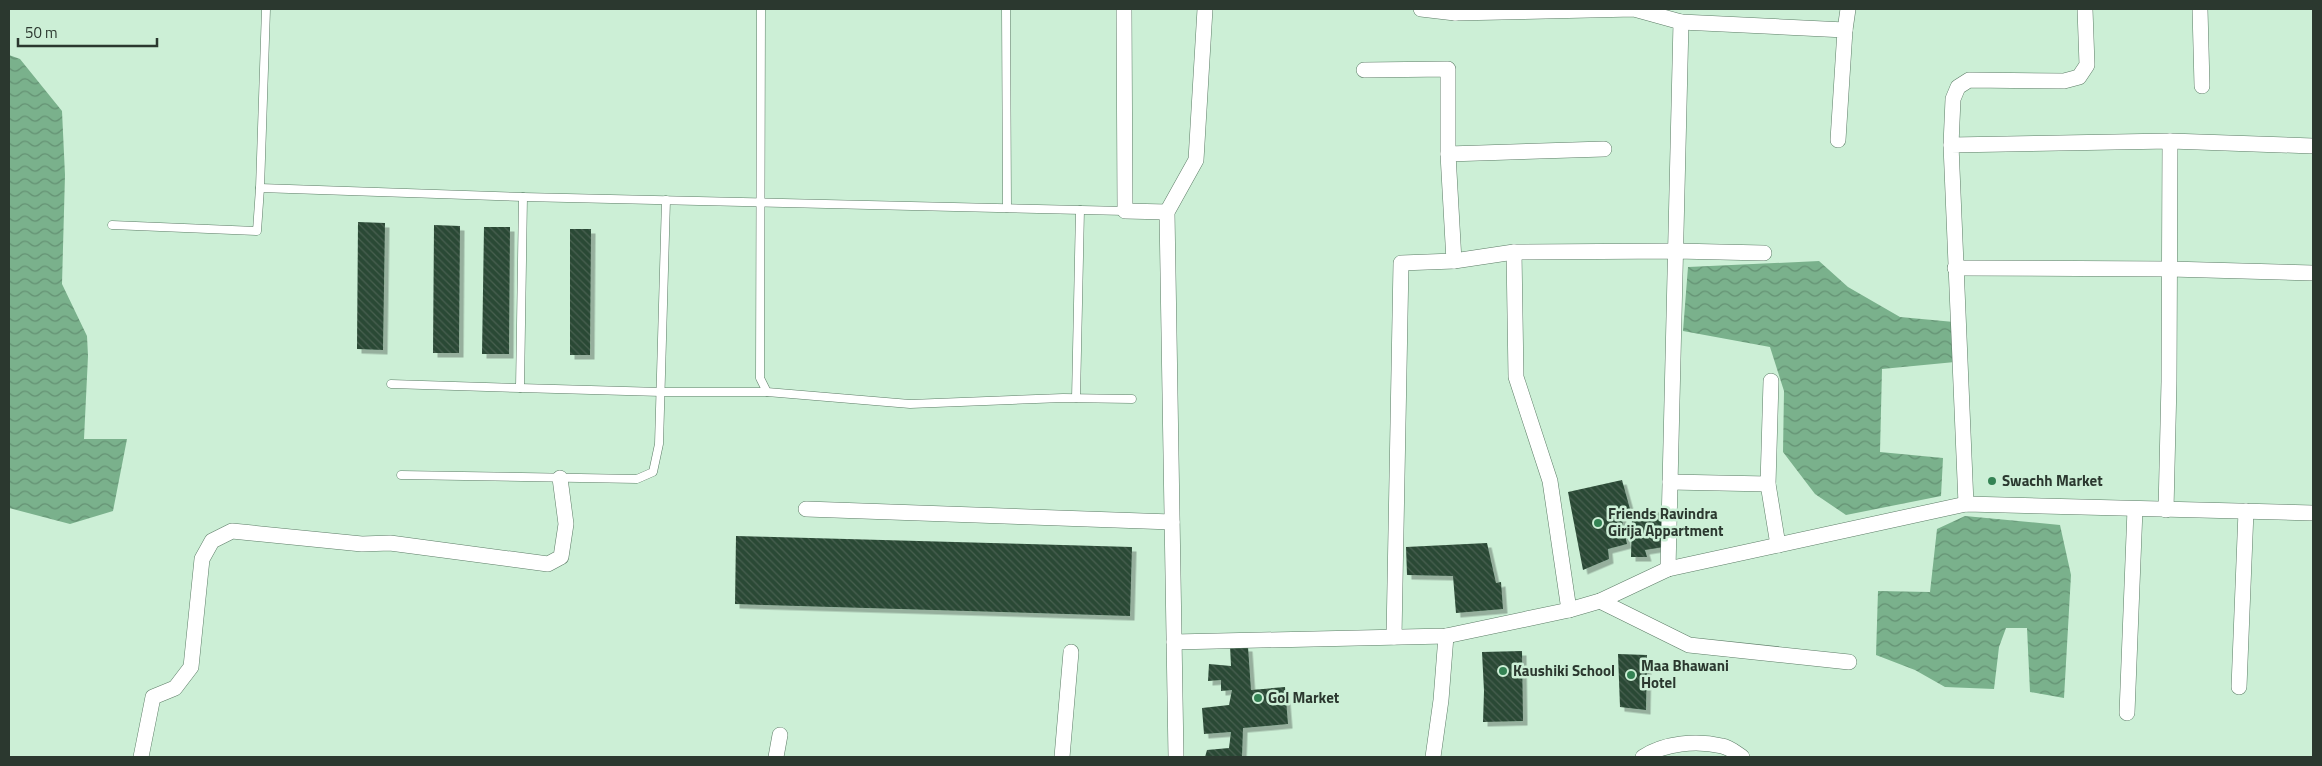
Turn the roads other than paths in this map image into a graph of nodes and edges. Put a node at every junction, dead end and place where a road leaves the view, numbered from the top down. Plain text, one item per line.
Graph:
1 (266, 9) edge
2 (761, 9) edge
3 (1006, 9) edge
4 (1124, 9) edge
5 (1205, 9) edge
6 (1421, 9) edge
7 (1848, 9) edge
8 (2085, 9) edge
9 (2200, 9) edge
10 (1455, 11) edge
11 (1672, 16) edge
12 (1845, 30) junction
13 (1364, 70) dead end
14 (2202, 86) dead end
15 (1838, 140) dead end
16 (2170, 141) junction
17 (1951, 145) junction
18 (2313, 146) edge
19 (1604, 149) dead end
20 (1448, 154) junction
21 (260, 188) junction
22 (523, 197) junction
23 (666, 200) junction
24 (759, 202) junction
25 (1007, 208) junction
26 (1080, 210) junction
27 (1124, 211) junction
28 (1167, 212) junction
29 (112, 225) dead end
30 (1676, 250) junction
31 (1514, 252) junction
32 (1764, 253) dead end
33 (1454, 261) junction
34 (1955, 268) junction
35 (2170, 269) junction
36 (2313, 272) edge
37 (1771, 381) dead end
38 (391, 384) dead end
39 (520, 388) junction
40 (661, 392) junction
41 (767, 392) junction
42 (1076, 398) junction
43 (1132, 398) dead end
44 (401, 475) dead end
45 (560, 478) junction
46 (1670, 482) junction
47 (1768, 484) junction
48 (1966, 504) junction
49 (806, 508) dead end
50 (2136, 509) junction
51 (2166, 510) junction
52 (2246, 511) junction
53 (2313, 513) edge
54 (1172, 522) junction
55 (1778, 545) junction
56 (1668, 569) junction
57 (1600, 601) junction
58 (1569, 610) junction
59 (1446, 636) junction
60 (1394, 637) junction
61 (1174, 642) junction
62 (1071, 652) dead end
63 (1849, 662) dead end
64 (2239, 687) dead end
65 (2127, 713) dead end
66 (780, 735) dead end
67 (141, 757) edge
68 (776, 757) edge
69 (1062, 757) edge
70 (1176, 757) edge
71 (1433, 757) edge
72 (1643, 757) edge
73 (1742, 757) edge

1 - 21 lane
2 - 24 lane
3 - 25 lane
4 - 27 street
5 - 28 street
6 - 10 street
7 - 12 street
8 - 17 street
9 - 14 street
10 - 11 street
11 - 12 street
11 - 30 street
12 - 15 street
13 - 20 street
16 - 17 street
16 - 18 street
16 - 35 street
17 - 34 street
19 - 20 street
20 - 33 street
21 - 22 lane
21 - 29 lane
22 - 23 lane
22 - 39 lane
23 - 24 lane
23 - 40 lane
24 - 25 lane
24 - 41 lane
25 - 26 lane
26 - 27 lane
26 - 42 lane
27 - 28 street
28 - 54 street
30 - 31 street
30 - 32 street
30 - 46 street
31 - 33 street
31 - 58 street
33 - 60 street
34 - 35 street
34 - 48 street
35 - 36 street
35 - 51 street
37 - 47 street
38 - 39 lane
39 - 40 lane
40 - 41 lane
40 - 45 lane
41 - 42 lane
42 - 43 lane
44 - 45 lane
45 - 67 street
46 - 47 street
46 - 56 street
47 - 55 street
48 - 50 street
48 - 55 street
49 - 54 street
50 - 51 street
50 - 65 street
51 - 52 street
52 - 53 street
52 - 64 street
54 - 61 street
55 - 56 street
56 - 57 street
57 - 58 street
57 - 63 street
58 - 59 street
59 - 60 street
59 - 71 street
60 - 61 street
61 - 70 street
62 - 69 street
66 - 68 street
72 - 73 street

